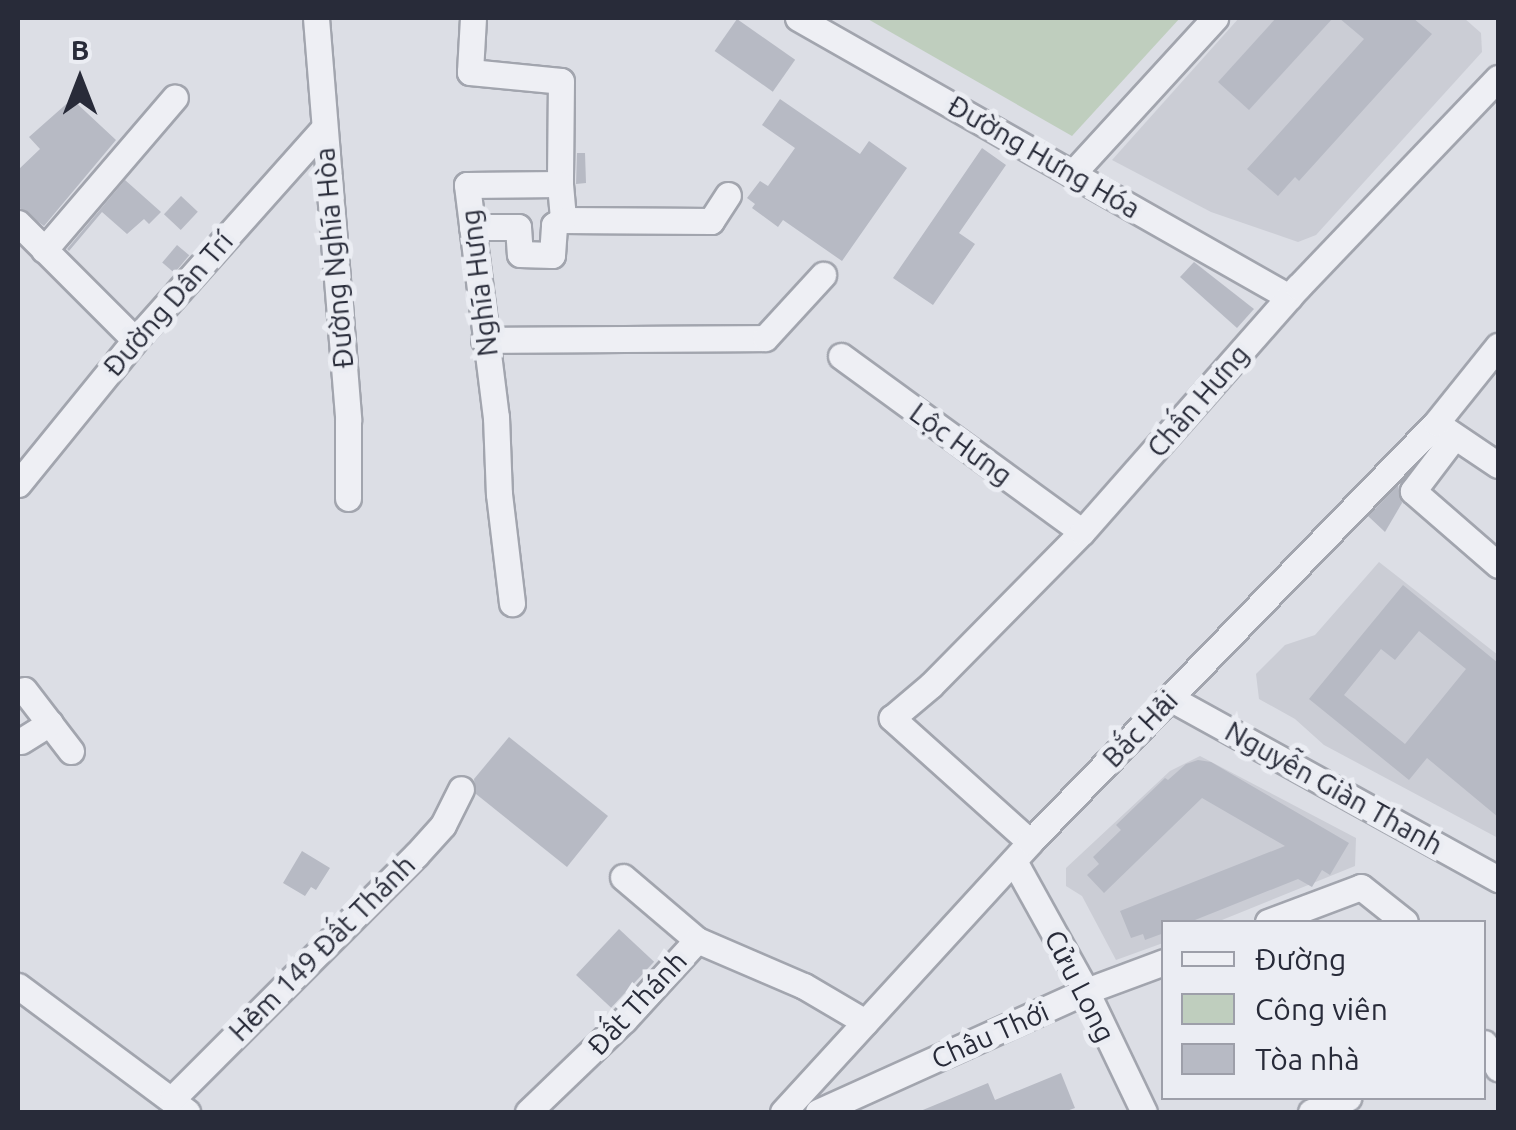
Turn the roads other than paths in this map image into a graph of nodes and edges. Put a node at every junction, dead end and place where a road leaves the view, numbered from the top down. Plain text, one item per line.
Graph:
1 (316, 18) edge
2 (473, 18) edge
3 (798, 18) edge
4 (1215, 18) edge
5 (1498, 78) edge
6 (175, 97) dead end
7 (324, 128) junction
8 (1072, 174) junction
9 (560, 184) junction
10 (728, 195) dead end
11 (564, 220) junction
12 (18, 223) edge
13 (472, 226) junction
14 (44, 250) junction
15 (823, 275) dead end
16 (1290, 297) junction
17 (135, 340) junction
18 (484, 340) junction
19 (1498, 346) edge
20 (841, 356) dead end
21 (1445, 430) junction
22 (1498, 465) edge
23 (18, 484) edge
24 (348, 498) dead end
25 (1082, 532) junction
26 (1498, 565) edge
27 (512, 603) dead end
28 (24, 690) dead end
29 (1170, 698) junction
30 (892, 718) joint
31 (50, 723) junction
32 (21, 741) dead end
33 (71, 751) dead end
34 (461, 789) dead end
35 (1022, 852) junction
36 (624, 877) dead end
37 (1498, 879) edge
38 (1273, 920) edge
39 (1402, 920) edge
40 (697, 940) junction
41 (1161, 963) edge
42 (18, 986) edge
43 (1086, 992) junction
44 (865, 1022) junction
45 (1343, 1100) edge
46 (180, 1106) edge
47 (787, 1111) edge
48 (528, 1112) edge
49 (818, 1112) edge
50 (1144, 1112) edge
51 (1312, 1112) edge

1 - 7 street, Đường Nghĩa Hòa
2 - 9 street
3 - 8 street, Đường Hưng Hóa
4 - 8 street
5 - 16 street, Chấn Hưng
6 - 14 street
7 - 17 street, Đường Dân Trí
7 - 24 street, Đường Nghĩa Hòa
8 - 16 street, Đường Hưng Hóa
9 - 11 street
9 - 13 street, Nghĩa Hưng
10 - 11 street
11 - 13 street
12 - 14 street
13 - 18 street, Nghĩa Hưng
14 - 17 street
15 - 18 street
16 - 25 street, Chấn Hưng
17 - 23 street, Đường Dân Trí
18 - 27 street, Nghĩa Hưng
19 - 21 street, Bắc Hải
20 - 25 street, Lộc Hưng
21 - 22 street
21 - 26 street
21 - 29 street, Bắc Hải
25 - 30 street, Chấn Hưng
28 - 31 street
29 - 35 street, Bắc Hải
29 - 37 street, Nguyễn Giàn Thanh
30 - 35 street, Cửu Long
31 - 32 street
31 - 33 street
34 - 46 street, Hẻm 149 Đất Thánh
35 - 43 street, Cửu Long
35 - 44 street, Bắc Hải
36 - 40 street
38 - 39 street
40 - 44 street, Đất Thánh
40 - 48 street, Đất Thánh
41 - 43 street, Châu Thới
42 - 46 street
43 - 49 street, Châu Thới
43 - 50 street, Cửu Long
44 - 47 street, Bắc Hải
45 - 51 street

